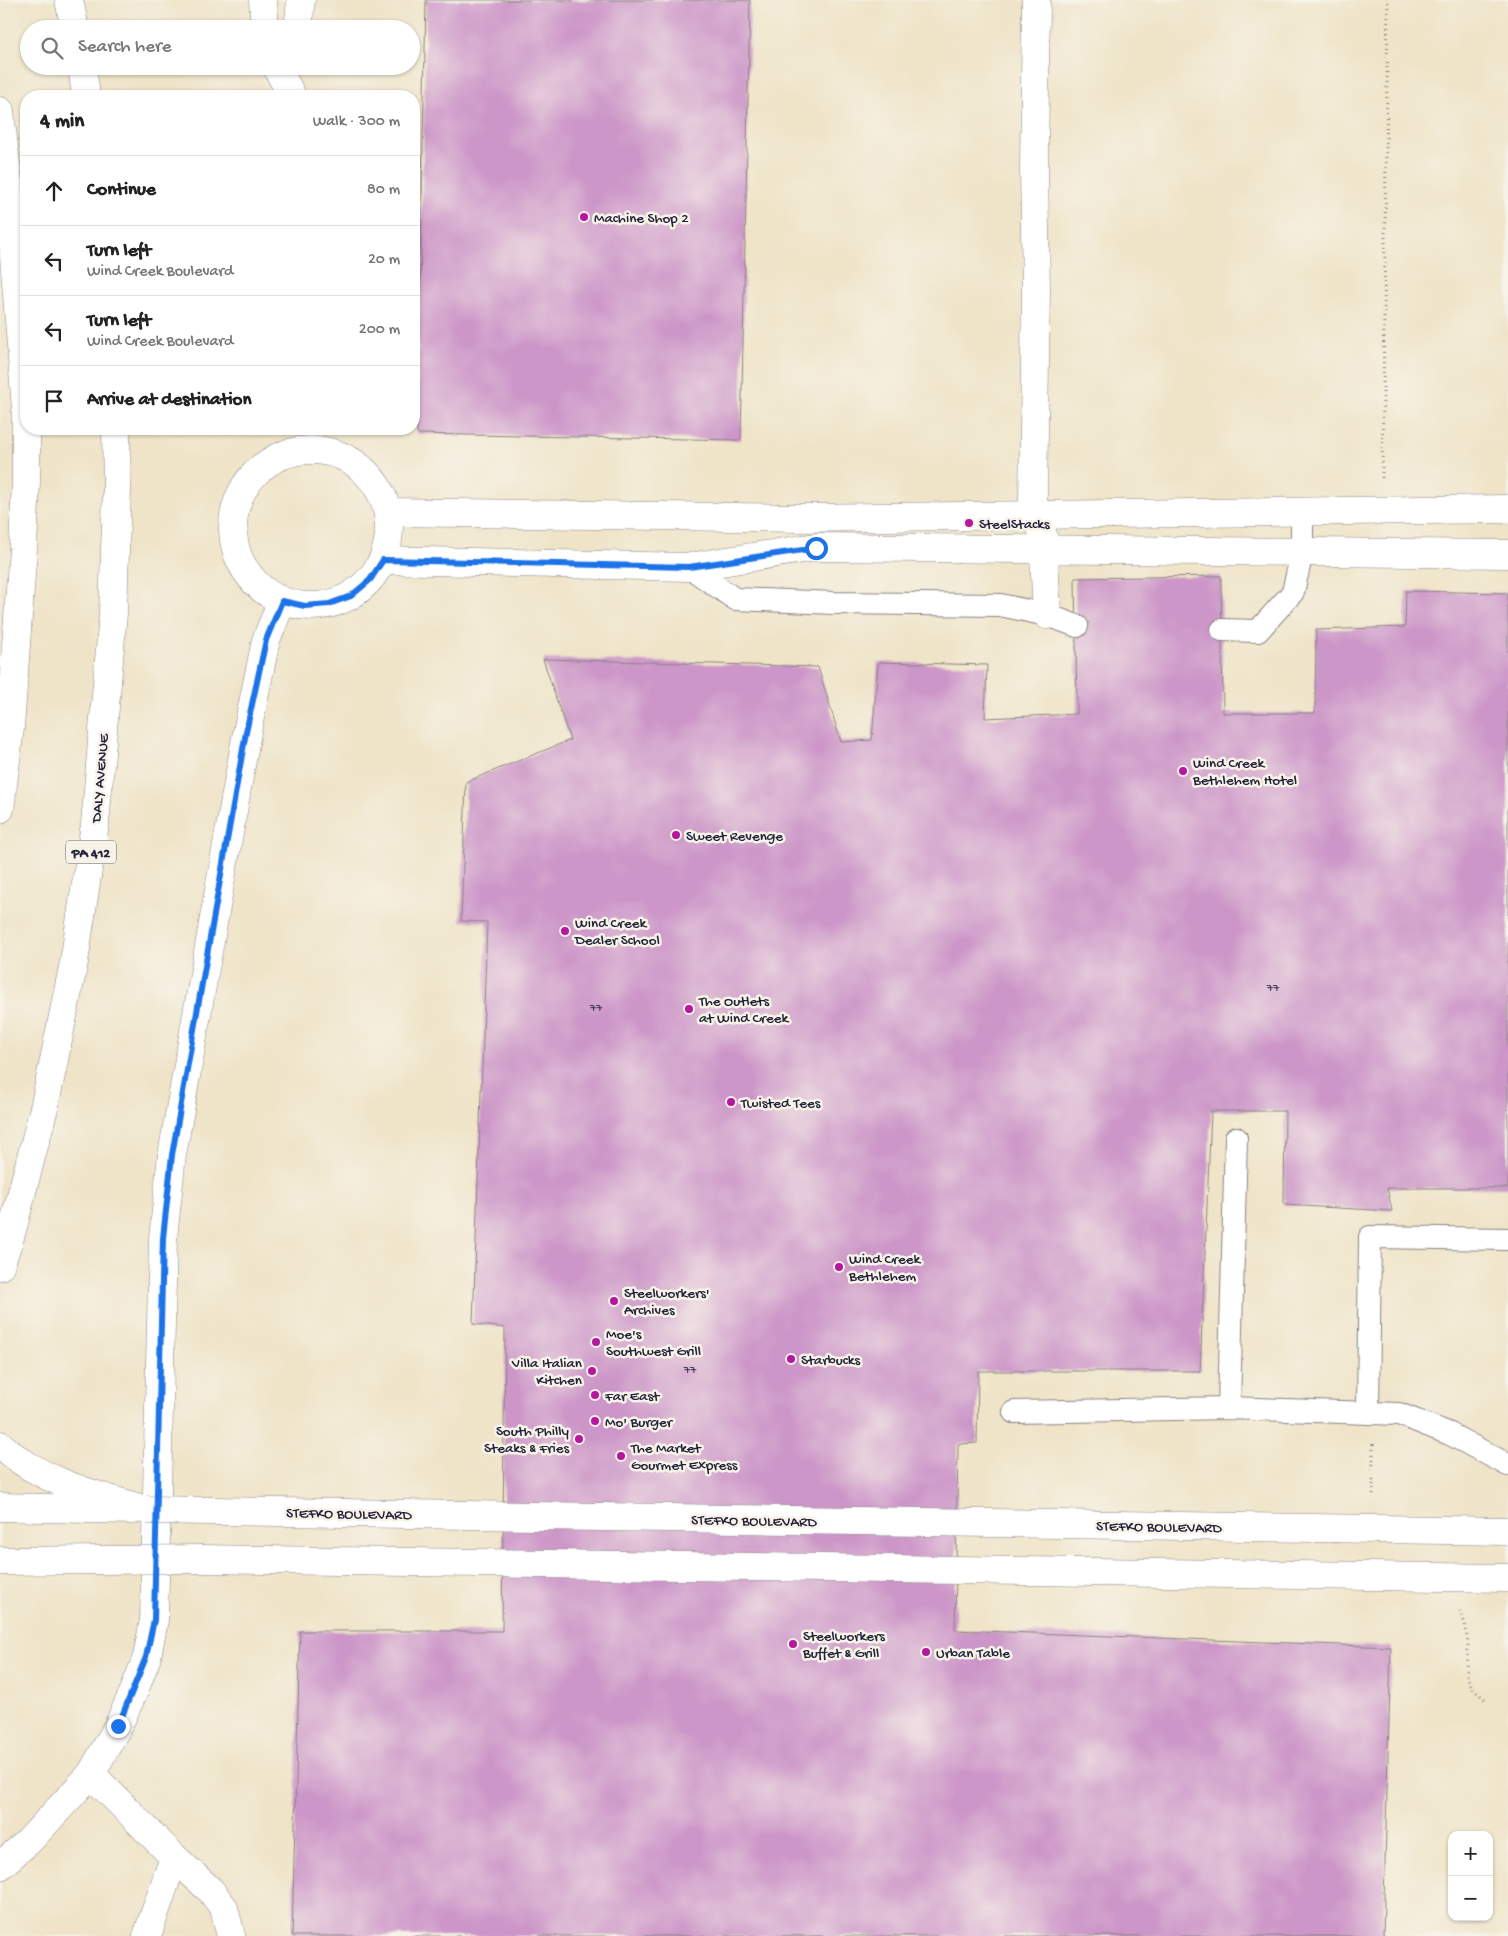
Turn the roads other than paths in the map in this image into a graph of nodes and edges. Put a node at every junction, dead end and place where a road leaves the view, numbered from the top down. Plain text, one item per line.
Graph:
1 (69, 0) edge
2 (263, 0) edge
3 (301, 0) edge
4 (1036, 0) edge
5 (73, 20) edge
6 (264, 20) edge
7 (299, 20) edge
8 (83, 75) edge
9 (281, 75) edge
10 (293, 75) edge
11 (85, 90) edge
12 (288, 90) edge
13 (292, 90) edge
14 (0, 111) edge
15 (20, 333) edge
16 (26, 435) edge
17 (116, 435) edge
18 (306, 439) edge
19 (1508, 509) edge
20 (388, 512) junction
21 (1302, 512) junction
22 (1037, 515) junction
23 (1044, 550) junction
24 (1302, 553) junction
25 (1508, 554) edge
26 (383, 560) junction
27 (689, 567) junction
28 (282, 601) junction
29 (1047, 615) junction
30 (1077, 626) dead end
31 (1222, 630) dead end
32 (0, 809) edge
33 (1236, 1138) dead end
34 (1508, 1239) edge
35 (0, 1266) edge
36 (1229, 1408) junction
37 (1014, 1412) dead end
38 (1368, 1414) junction
39 (3, 1447) edge
40 (1508, 1465) edge
41 (0, 1507) edge
42 (147, 1510) junction
43 (1508, 1531) edge
44 (0, 1561) edge
45 (1508, 1578) edge
46 (91, 1774) junction
47 (174, 1857) junction
48 (0, 1866) edge
49 (147, 1936) edge
50 (231, 1936) edge

1 - 5 main road
2 - 6 main road
3 - 7 main road
4 - 22 main road
8 - 11 main road
9 - 12 main road
10 - 13 main road
14 - 15 main road
16 - 32 main road
17 - 35 main road, DALY AVENUE / PA 412
18 - 20 main road
18 - 28 main road
19 - 21 main road
20 - 22 main road
20 - 26 main road
21 - 22 main road
21 - 24 lane
22 - 23 main road
23 - 24 main road
23 - 27 main road
23 - 29 main road
24 - 25 main road
24 - 31 lane
26 - 27 main road
26 - 28 main road
27 - 29 lane
28 - 46 main road
29 - 30 lane
33 - 36 lane
34 - 38 lane
36 - 37 lane
36 - 38 lane
38 - 40 lane
39 - 42 main road
41 - 42 main road, STEFKO BOULEVARD
42 - 43 main road, STEFKO BOULEVARD, bridge
44 - 45 main road, bridge
46 - 47 main road
46 - 48 main road
47 - 49 main road
47 - 50 main road

